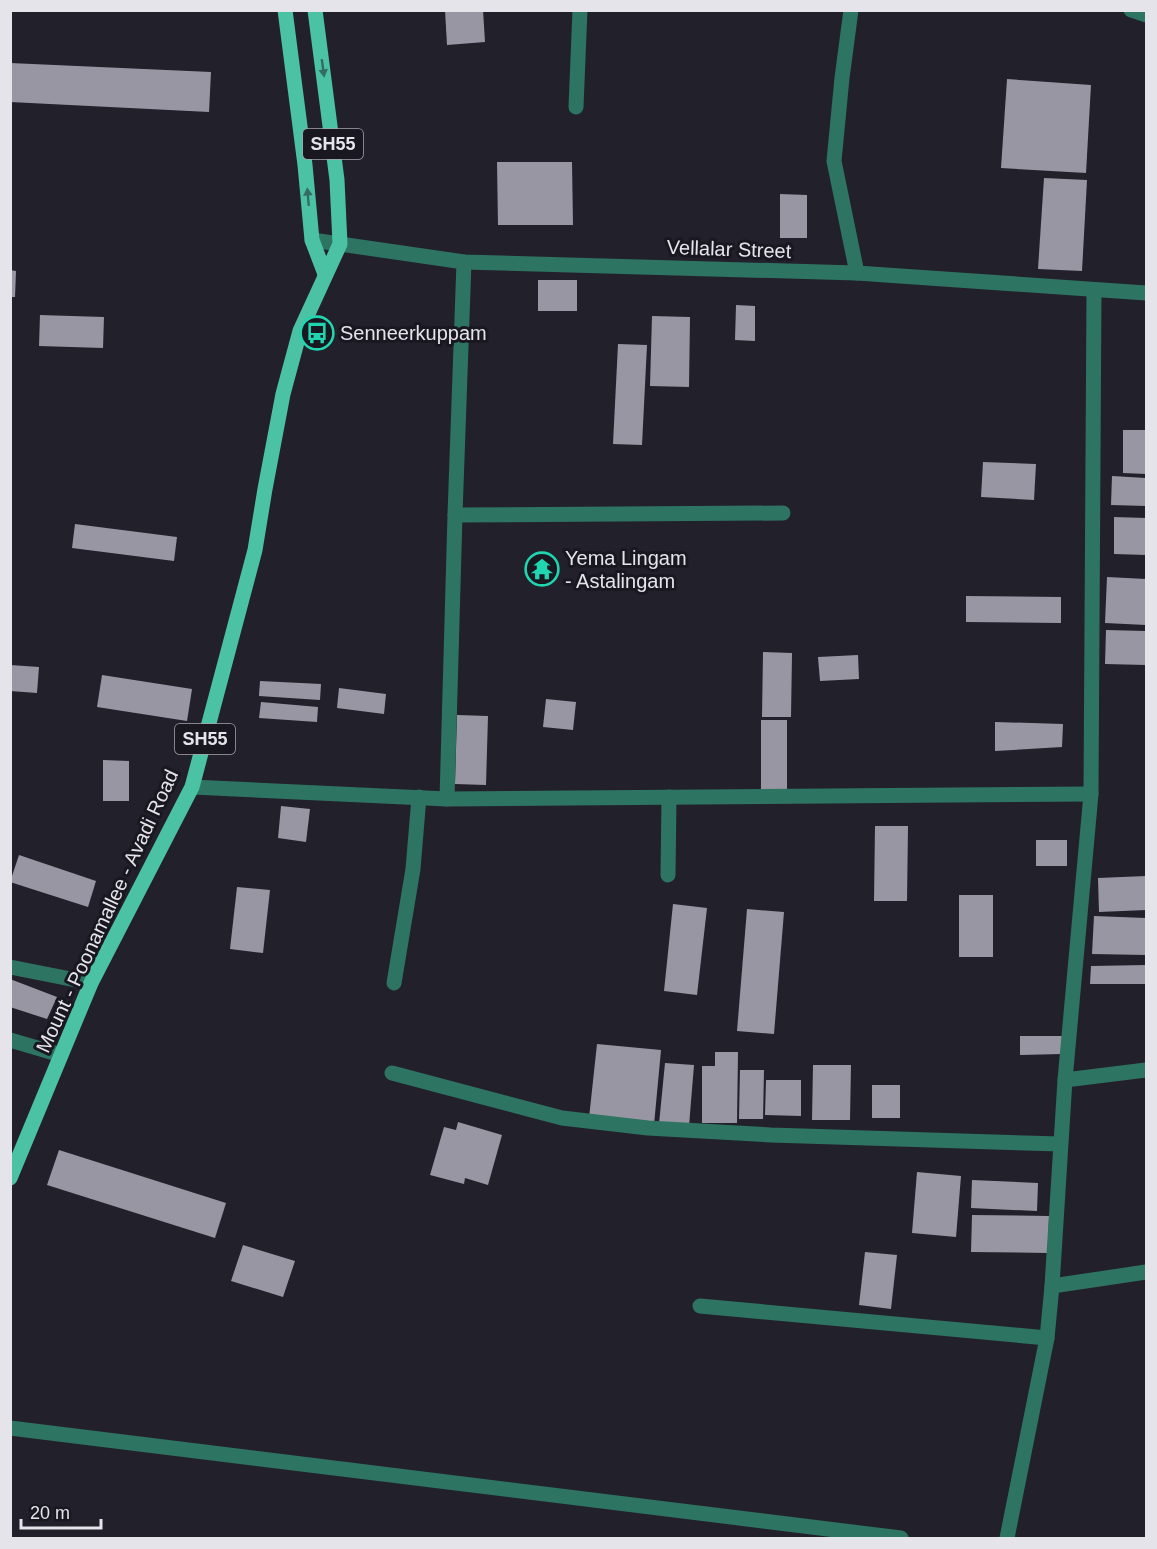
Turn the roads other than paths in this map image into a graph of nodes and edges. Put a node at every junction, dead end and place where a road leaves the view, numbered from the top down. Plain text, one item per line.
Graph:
1 (285, 10) edge
2 (315, 10) edge
3 (580, 10) edge
4 (851, 10) edge
5 (1131, 10) edge
6 (1146, 15) edge
7 (576, 107) dead end
8 (312, 240) junction
9 (340, 244) junction
10 (464, 262) junction
11 (857, 273) junction
12 (325, 274) junction
13 (1094, 290) junction
14 (1146, 293) edge
15 (783, 513) dead end
16 (455, 515) junction
17 (192, 787) junction
18 (1090, 794) junction
19 (419, 797) junction
20 (669, 797) junction
21 (447, 799) junction
22 (668, 875) dead end
23 (10, 967) edge
24 (91, 983) junction
25 (394, 983) dead end
26 (10, 1040) edge
27 (61, 1055) junction
28 (1146, 1070) edge
29 (392, 1072) dead end
30 (1065, 1080) junction
31 (1060, 1144) junction
32 (10, 1178) edge
33 (1146, 1272) edge
34 (1052, 1286) junction
35 (700, 1306) dead end
36 (1047, 1338) junction
37 (10, 1428) edge
38 (901, 1539) edge
39 (1007, 1539) edge

8 -> 1 main road, SH55
2 -> 9 main road, Mount - Poonamallee - Avadi Road / SH55
3 - 7 street
4 - 11 street
5 - 6 street
8 - 9 street, Vellalar Street
8 - 12 main road, SH55
9 - 10 street, Vellalar Street
9 - 12 main road, Mount - Poonamallee - Avadi Road / SH55
10 - 11 street, Vellalar Street
10 - 16 street
11 - 13 street, Vellalar Street
12 - 17 main road, Mount - Poonamallee - Avadi Road / SH55
13 - 14 street, Vellalar Street
13 - 18 street
15 - 16 street
16 - 21 street
17 - 19 street
17 - 24 main road, Mount - Poonamallee - Avadi Road / SH55
18 - 20 street
18 - 30 street
19 - 21 street
19 - 25 street
20 - 21 street
20 - 22 street
23 - 24 street
24 - 27 main road, Mount - Poonamallee - Avadi Road / SH55
26 - 27 street
27 - 32 main road, Mount - Poonamallee - Avadi Road / SH55
28 - 30 street
29 - 31 street
30 - 31 street
31 - 34 street
33 - 34 street
34 - 36 street
35 - 36 street
36 - 39 street
37 - 38 street

